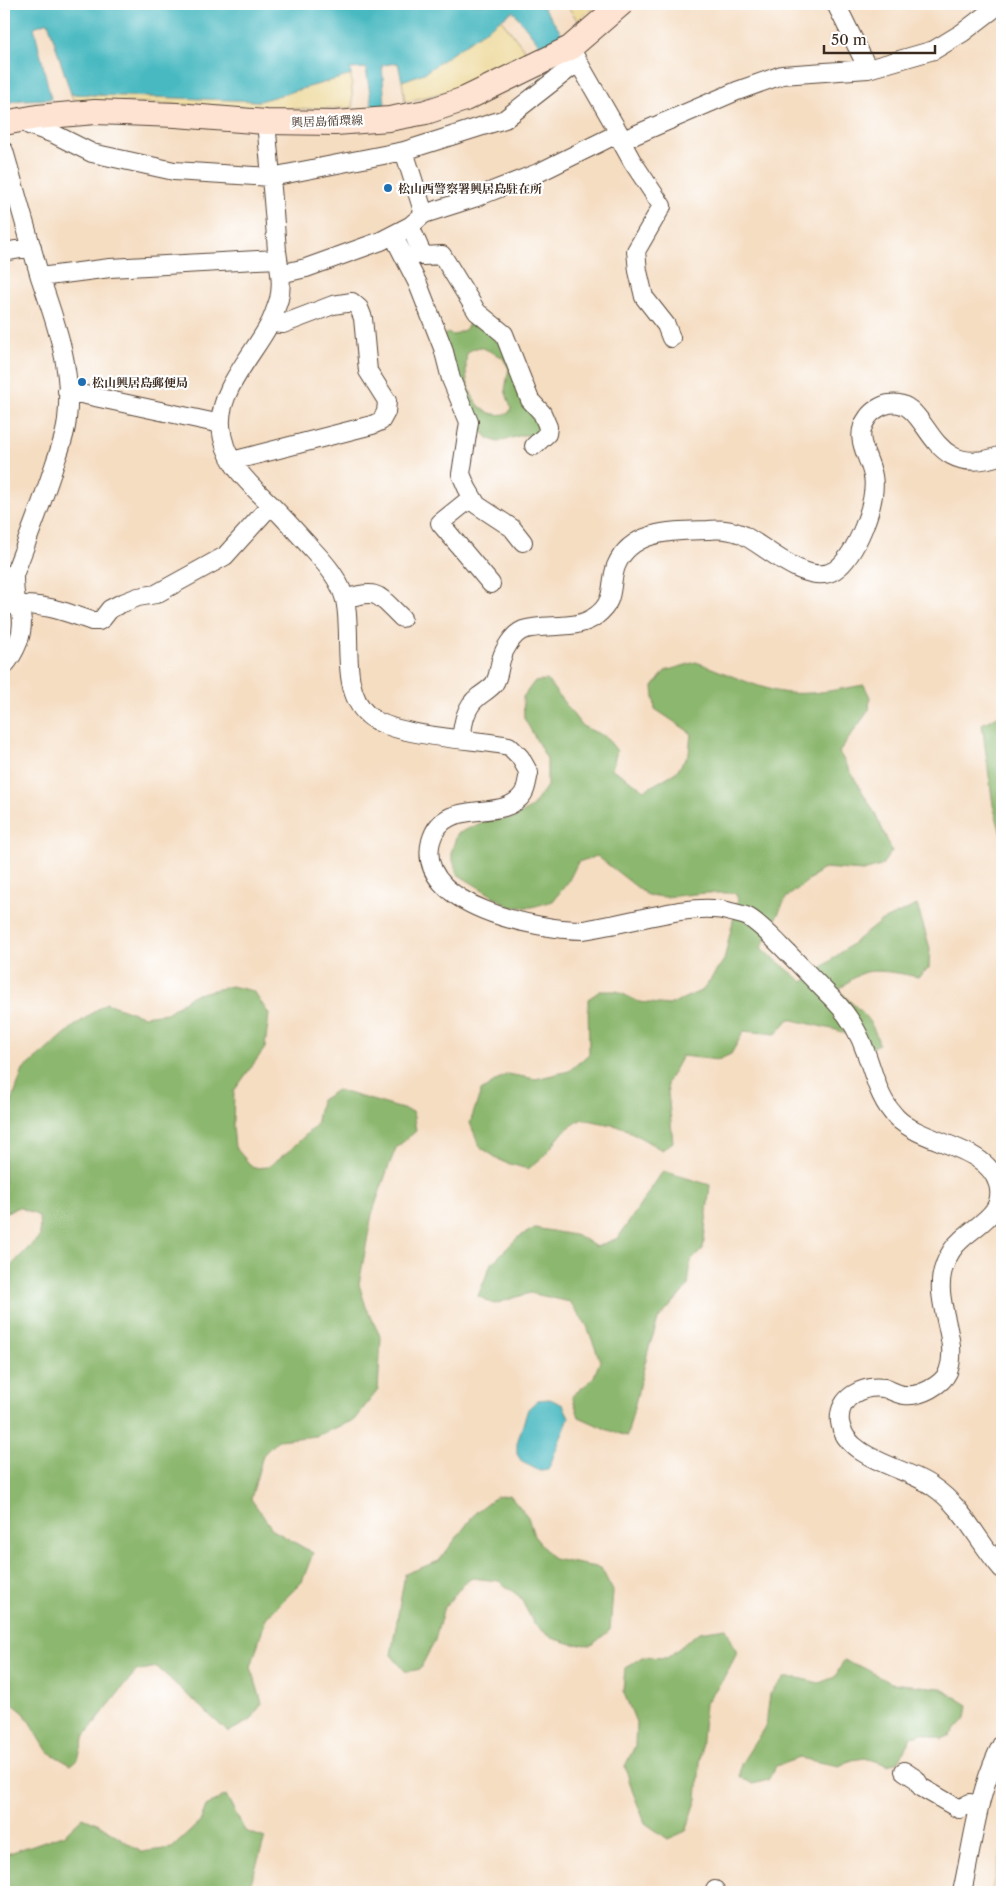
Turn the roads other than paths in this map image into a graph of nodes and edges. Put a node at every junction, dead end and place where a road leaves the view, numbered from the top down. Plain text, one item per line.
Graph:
1 (621, 4) edge
2 (836, 4) edge
3 (1000, 4) edge
4 (574, 55) junction
5 (868, 69) junction
6 (15, 121) edge
7 (266, 122) junction
8 (620, 137) junction
9 (4, 151) edge
10 (404, 151) junction
11 (271, 177) junction
12 (424, 214) junction
13 (410, 226) junction
14 (393, 235) junction
15 (32, 248) junction
16 (4, 252) edge
17 (279, 266) junction
18 (40, 277) junction
19 (270, 323) junction
20 (671, 338) dead end
21 (67, 391) junction
22 (221, 424) junction
23 (534, 446) dead end
24 (1002, 455) edge
25 (232, 461) junction
26 (472, 498) junction
27 (271, 505) junction
28 (523, 542) dead end
29 (491, 584) dead end
30 (345, 599) junction
31 (10, 605) edge
32 (402, 618) dead end
33 (4, 666) edge
34 (460, 739) junction
35 (1001, 1192) edge
36 (1002, 1569) edge
37 (1002, 1744) edge
38 (904, 1771) dead end
39 (980, 1805) junction
40 (962, 1892) edge

1 - 4 main road, 興居島循環線
2 - 5 street
3 - 5 street
4 - 7 main road, 興居島循環線
4 - 8 street
4 - 10 street
5 - 8 street
6 - 7 main road, 興居島循環線
6 - 11 street
7 - 11 street
8 - 12 street
8 - 20 street
9 - 15 street
10 - 11 street
10 - 12 street
11 - 17 street
12 - 13 street
13 - 14 street
13 - 23 street
14 - 17 street
14 - 26 street
15 - 16 street
15 - 18 street
17 - 18 street
17 - 19 street
18 - 21 street
19 - 22 street
19 - 25 street
21 - 22 street
21 - 31 street
22 - 25 street
24 - 34 street
25 - 27 street
26 - 28 street
26 - 29 street
27 - 30 street
27 - 31 street
30 - 32 street
30 - 34 street
31 - 33 street
34 - 35 street
35 - 36 street
37 - 39 street
38 - 39 street
39 - 40 street

